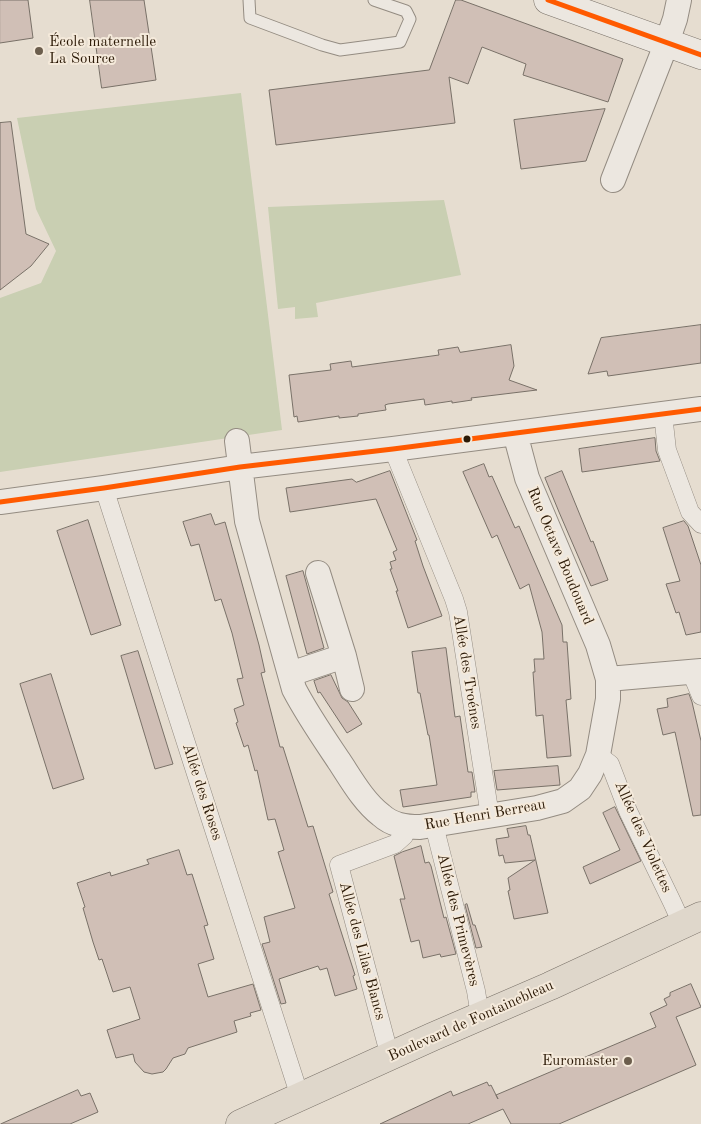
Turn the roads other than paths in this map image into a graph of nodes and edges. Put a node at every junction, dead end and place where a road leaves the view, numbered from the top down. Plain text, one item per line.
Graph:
1 (249, 0) edge
2 (374, 0) edge
3 (548, 0) edge
4 (679, 0) edge
5 (663, 54) junction
6 (701, 55) edge
7 (613, 180) dead end
8 (701, 409) edge
9 (663, 414) junction
10 (515, 433) junction
11 (237, 441) dead end
12 (393, 449) junction
13 (240, 467) junction
14 (104, 488) junction
15 (0, 502) edge
16 (701, 524) edge
17 (318, 573) dead end
18 (344, 656) junction
19 (696, 671) edge
20 (290, 674) junction
21 (608, 678) junction
22 (352, 689) dead end
23 (701, 696) edge
24 (598, 755) junction
25 (490, 816) junction
26 (434, 825) junction
27 (406, 827) junction
28 (691, 920) edge
29 (480, 1016) junction
30 (390, 1057) junction
31 (300, 1097) junction
32 (240, 1124) edge

1 - 2 lane
3 - 5 main road
4 - 5 street
5 - 6 main road
5 - 7 street
8 - 9 street
9 - 10 street
9 - 16 street
10 - 12 street
10 - 21 street, Rue Octave Boudouard
11 - 13 street, Rue Henri Berreau
12 - 13 street
12 - 25 street, Allée des Troénes
13 - 14 street
13 - 20 street, Rue Henri Berreau
14 - 15 street
14 - 31 street, Allée des Roses
17 - 18 street
18 - 20 street
18 - 22 street
19 - 21 street
19 - 23 street
20 - 27 street, Rue Henri Berreau
21 - 24 street, Rue Henri Berreau
24 - 25 street, Rue Henri Berreau
24 - 28 street, Allée des Violettes
25 - 26 street, Rue Henri Berreau
26 - 27 street, Rue Henri Berreau
26 - 29 street, Allée des Primevères
27 - 30 street, Allée des Lilas Blancs
28 - 29 main road, Boulevard de Fontainebleau
29 - 30 main road, Boulevard de Fontainebleau
30 - 31 main road, Boulevard de Fontainebleau
31 - 32 main road, Boulevard de Fontainebleau

